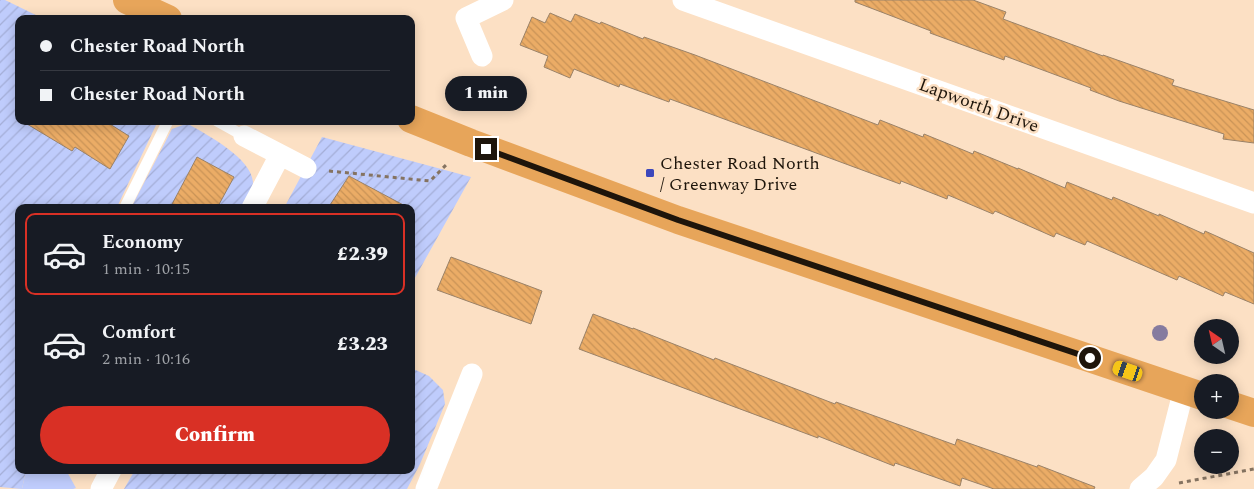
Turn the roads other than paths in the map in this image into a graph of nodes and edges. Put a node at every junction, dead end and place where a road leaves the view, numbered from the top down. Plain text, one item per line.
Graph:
1 (128, 0) edge
2 (503, 0) edge
3 (682, 0) edge
4 (705, 4) edge
5 (160, 15) edge
6 (482, 56) dead end
7 (415, 121) edge
8 (166, 125) edge
9 (224, 125) edge
10 (244, 136) joint
11 (280, 155) junction
12 (306, 168) road end
13 (1254, 203) edge
14 (126, 204) edge
15 (254, 204) edge
16 (472, 374) dead end
17 (1193, 392) edge
18 (1239, 408) edge
19 (1254, 413) edge
20 (109, 474) edge
21 (101, 489) edge
22 (426, 489) edge
23 (1140, 489) edge

1 - 5 highway
2 - 6 street
3 - 4 street, Lapworth Drive
4 - 13 street, Lapworth Drive
7 - 17 highway
8 - 14 lane
9 - 10 lane
10 - 11 street
11 - 12 street
11 - 15 street
16 - 22 street
17 - 23 street
18 - 19 highway
20 - 21 street

